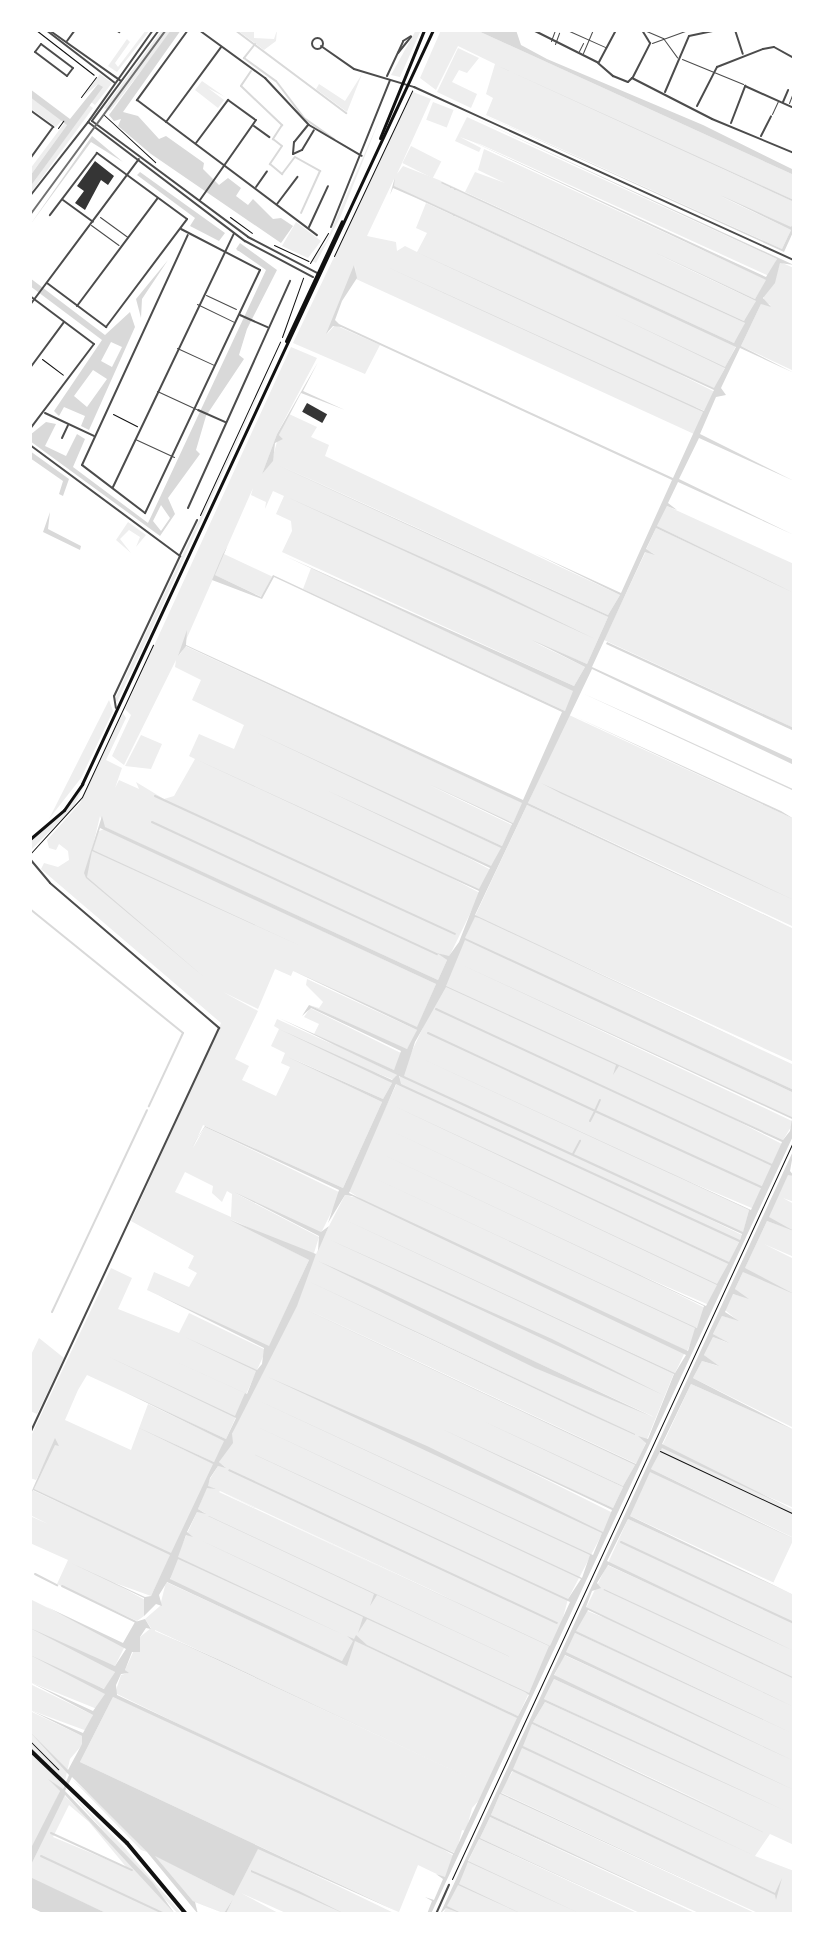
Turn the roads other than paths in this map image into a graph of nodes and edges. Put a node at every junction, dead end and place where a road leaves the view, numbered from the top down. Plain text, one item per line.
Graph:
1 (47, 30) edge
2 (75, 30) edge
3 (153, 30) edge
4 (159, 30) edge
5 (188, 30) edge
6 (199, 30) edge
7 (424, 30) edge
8 (433, 30) edge
9 (533, 30) edge
10 (555, 30) edge
11 (567, 30) edge
12 (593, 30) edge
13 (616, 30) edge
14 (624, 30) edge
15 (642, 30) edge
16 (688, 30) edge
17 (699, 30) edge
18 (717, 30) edge
19 (735, 30) edge
20 (654, 32) edge
21 (559, 33) dead end
22 (664, 39) junction
23 (589, 40) junction
24 (551, 41) junction
25 (67, 42) junction
26 (583, 43) dead end
27 (650, 43) junction
28 (555, 44) junction
29 (64, 46) junction
30 (222, 46) junction
31 (321, 46) dead end
32 (608, 48) junction
33 (398, 53) dead end
34 (580, 54) junction
35 (57, 55) junction
36 (743, 55) junction
37 (679, 58) junction
38 (794, 58) edge
39 (598, 63) junction
40 (711, 72) junction
41 (117, 78) junction
42 (389, 78) junction
43 (632, 78) junction
44 (121, 81) junction
45 (400, 81) junction
46 (113, 82) junction
47 (408, 84) junction
48 (117, 86) junction
49 (745, 86) junction
50 (788, 90) dead end
51 (794, 90) edge
52 (665, 93) junction
53 (778, 101) junction
54 (782, 103) junction
55 (788, 105) junction
56 (696, 107) junction
57 (794, 108) edge
58 (30, 110) edge
59 (771, 116) joint
60 (90, 121) junction
61 (166, 122) junction
62 (731, 124) junction
63 (309, 125) junction
64 (254, 126) junction
65 (315, 129) junction
66 (269, 137) dead end
67 (761, 137) junction
68 (379, 142) junction
69 (196, 144) junction
70 (793, 151) edge
71 (362, 156) junction
72 (140, 157) junction
73 (30, 159) edge
74 (137, 161) junction
75 (225, 166) junction
76 (267, 171) dead end
77 (127, 175) junction
78 (297, 177) dead end
79 (328, 186) dead end
80 (255, 188) junction
81 (30, 196) edge
82 (158, 198) junction
83 (62, 199) junction
84 (200, 200) junction
85 (196, 204) junction
86 (277, 204) junction
87 (50, 215) dead end
88 (98, 215) junction
89 (92, 223) junction
90 (331, 227) road end
91 (181, 229) junction
92 (309, 229) junction
93 (236, 231) junction
94 (188, 235) junction
95 (317, 235) dead end
96 (128, 237) junction
97 (248, 237) junction
98 (245, 241) junction
99 (121, 247) junction
100 (223, 249) junction
101 (271, 251) junction
102 (268, 256) junction
103 (794, 260) edge
104 (317, 275) junction
105 (290, 281) dead end
106 (46, 284) junction
107 (202, 293) junction
108 (30, 296) edge
109 (36, 297) junction
110 (197, 304) junction
111 (30, 305) edge
112 (77, 306) junction
113 (236, 309) dead end
114 (242, 315) junction
115 (65, 321) junction
116 (236, 322) junction
117 (268, 327) junction
118 (177, 348) junction
119 (216, 366) junction
120 (30, 368) edge
121 (157, 391) junction
122 (198, 410) junction
123 (44, 413) junction
124 (226, 423) junction
125 (68, 424) junction
126 (30, 429) edge
127 (95, 436) junction
128 (62, 438) dead end
129 (135, 439) junction
130 (30, 445) edge
131 (174, 457) junction
132 (112, 489) junction
133 (188, 508) dead end
134 (197, 520) road end
135 (180, 556) junction
136 (120, 710) junction
137 (30, 839) edge
138 (30, 859) edge
139 (30, 1434) edge
140 (30, 1750) edge
141 (449, 1885) road end
142 (186, 1914) edge
143 (436, 1914) edge

1 - 25 street
1 - 29 street
2 - 25 street
3 - 41 street
4 - 44 street
5 - 61 street
6 - 30 street
7 - 45 main road
8 - 47 main road
9 - 24 street
10 - 24 street
11 - 23 street
12 - 23 street
13 - 32 street
14 - 15 street
15 - 20 street
15 - 27 street
16 - 22 street
17 - 18 street
17 - 37 street
19 - 36 street
20 - 22 street
21 - 28 street
22 - 27 street
22 - 37 street
23 - 32 street
23 - 34 street
24 - 28 street
25 - 29 street
25 - 41 street
26 - 34 street
27 - 43 street
28 - 34 street
29 - 35 street
29 - 46 street
30 - 61 street
30 - 63 street
31 - 42 street
32 - 39 street
33 - 42 street
34 - 39 street
35 - 35 street
36 - 38 street
36 - 40 street
37 - 40 street
37 - 52 street
39 - 43 street
40 - 49 street
40 - 56 street
41 - 44 street
41 - 46 street
42 - 45 street
42 - 71 street
43 - 52 street
44 - 48 street
45 - 47 street
45 - 68 main road
46 - 48 street
46 - 60 street
47 - 68 main road
47 - 103 street
48 - 60 street
49 - 53 street
49 - 62 street
50 - 54 street
51 - 55 street
52 - 56 street
53 - 54 street
53 - 59 street
54 - 55 street
55 - 57 street
56 - 62 street
58 - 73 street
59 - 67 street
60 - 72 street
60 - 74 street
60 - 81 street
61 - 69 street
62 - 67 street
63 - 65 street
63 - 65 street
64 - 66 street
64 - 69 street
64 - 75 street
65 - 71 street
67 - 70 street
68 - 104 main road
69 - 75 street
71 - 90 street
72 - 74 street
72 - 84 street
74 - 77 street
74 - 85 street
75 - 80 street
75 - 84 street
76 - 80 street
77 - 82 street
77 - 83 street
77 - 88 street
78 - 86 street
79 - 92 street
80 - 86 street
82 - 91 street
82 - 96 street
83 - 87 street
83 - 89 street
84 - 85 street
84 - 93 street
85 - 93 street
86 - 92 street
88 - 89 street
88 - 96 street
89 - 99 street
89 - 106 street
91 - 94 street
91 - 112 street
92 - 95 street
93 - 97 street
93 - 98 street
93 - 100 street
94 - 100 street
94 - 127 street
96 - 99 street
97 - 98 street
97 - 101 street
98 - 102 street
99 - 112 street
100 - 107 street
100 - 114 street
101 - 102 street
101 - 104 street
102 - 104 street
104 - 136 main road
105 - 117 street
106 - 109 street
106 - 112 street
107 - 110 street
107 - 113 street
108 - 109 street
109 - 111 street
109 - 115 street
110 - 116 street
110 - 118 street
114 - 116 street
114 - 117 street
115 - 120 street
115 - 123 street
116 - 119 street
117 - 124 street
118 - 119 street
118 - 121 street
119 - 122 street
121 - 122 street
121 - 129 street
122 - 124 street
122 - 131 street
123 - 125 street
123 - 126 street
124 - 133 street
125 - 127 street
125 - 128 street
127 - 132 street
129 - 131 street
129 - 132 street
130 - 135 street
131 - 132 street
134 - 135 street
135 - 136 street
136 - 137 main road
138 - 139 street
140 - 142 highway
141 - 143 street

